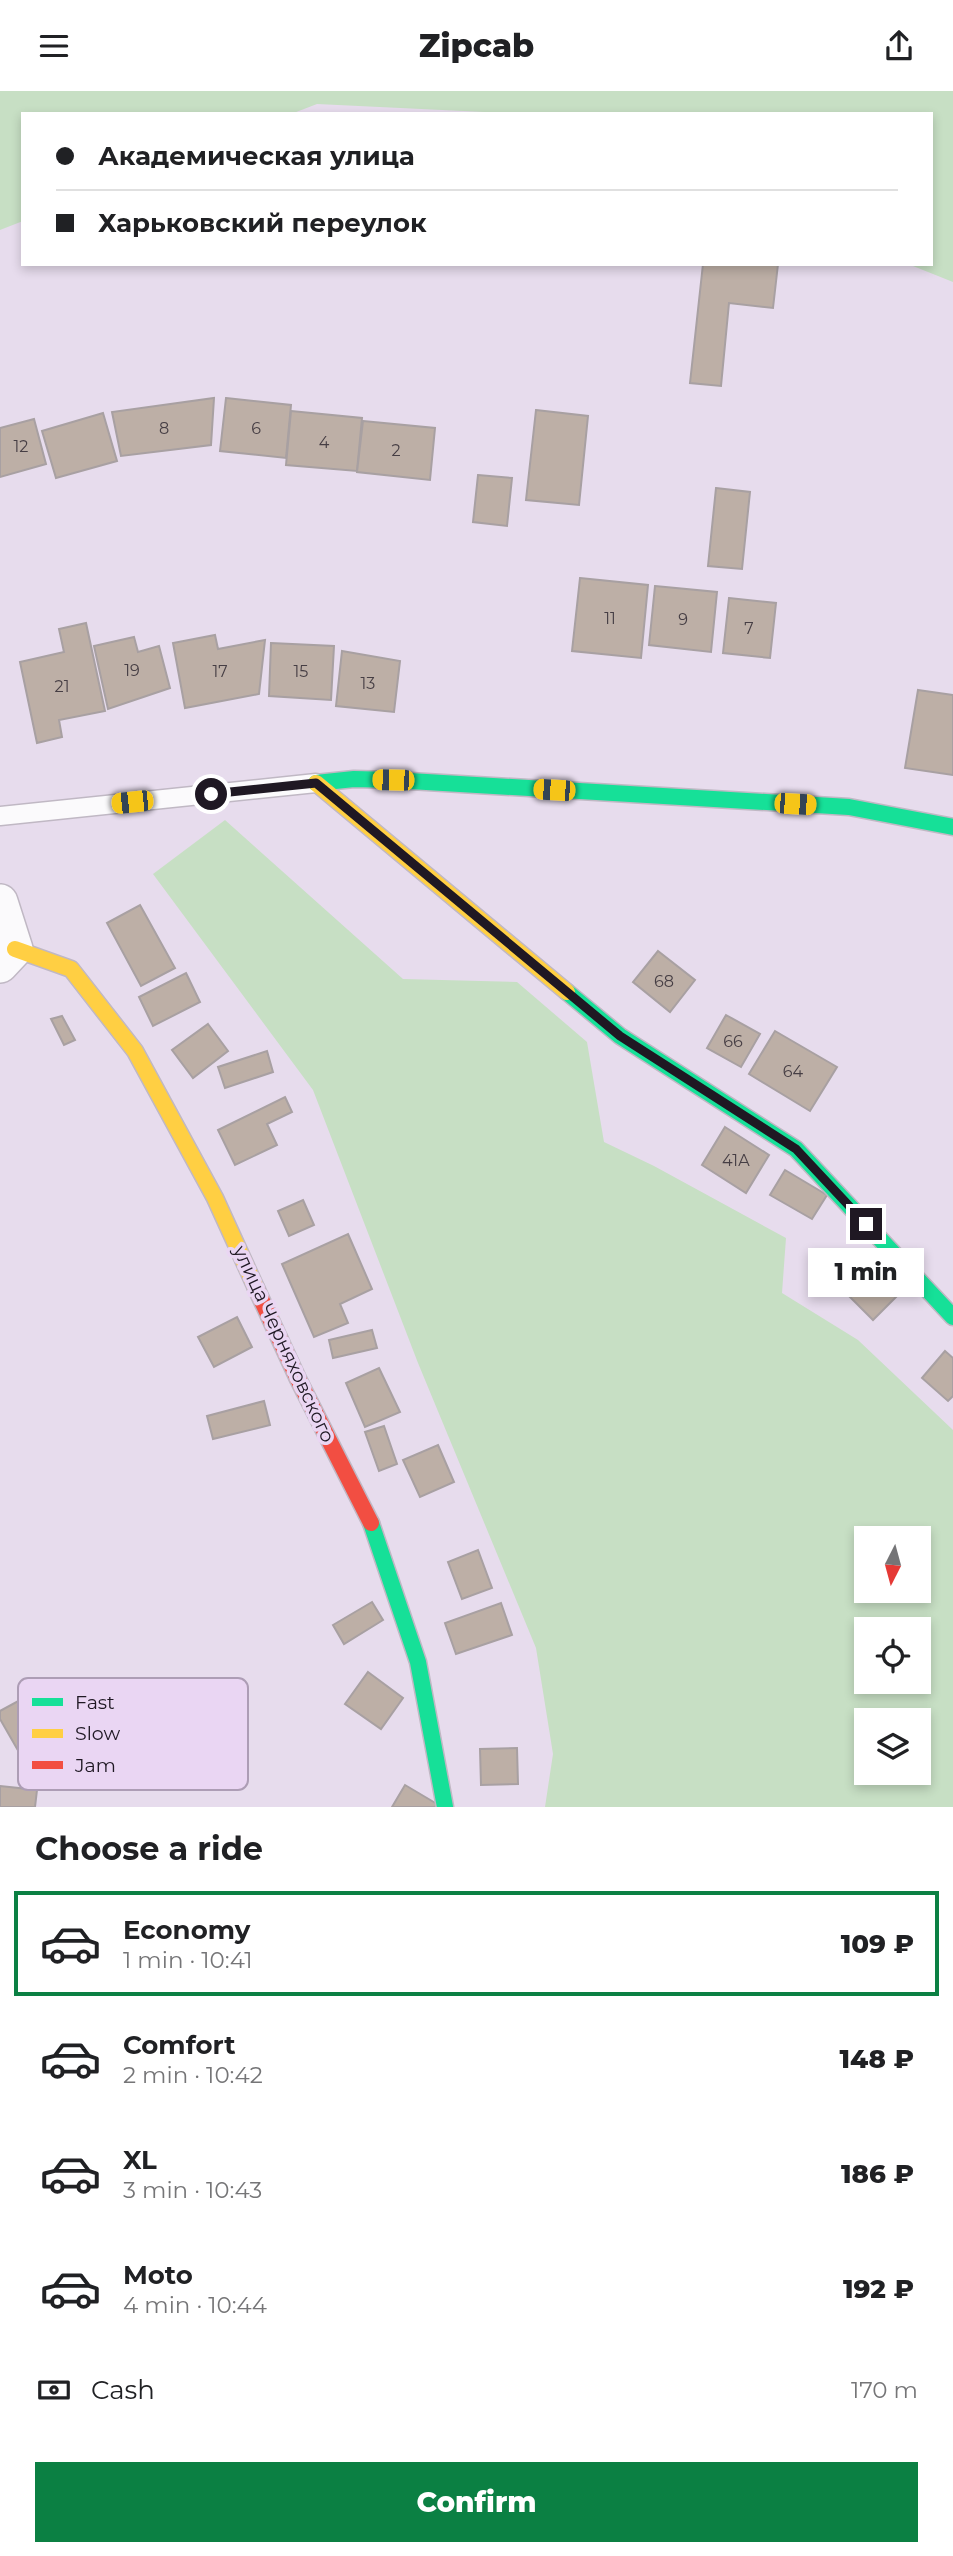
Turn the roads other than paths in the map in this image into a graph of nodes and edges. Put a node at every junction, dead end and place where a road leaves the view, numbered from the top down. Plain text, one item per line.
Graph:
1 (316, 783) junction
2 (0, 816) edge
3 (953, 827) edge
4 (0, 902) edge
5 (7, 957) edge
6 (953, 1317) edge
7 (444, 1807) edge

1 - 2 lane
1 - 3 street
1 - 6 street
4 - 5 street
5 - 7 street, улица Черняховского

